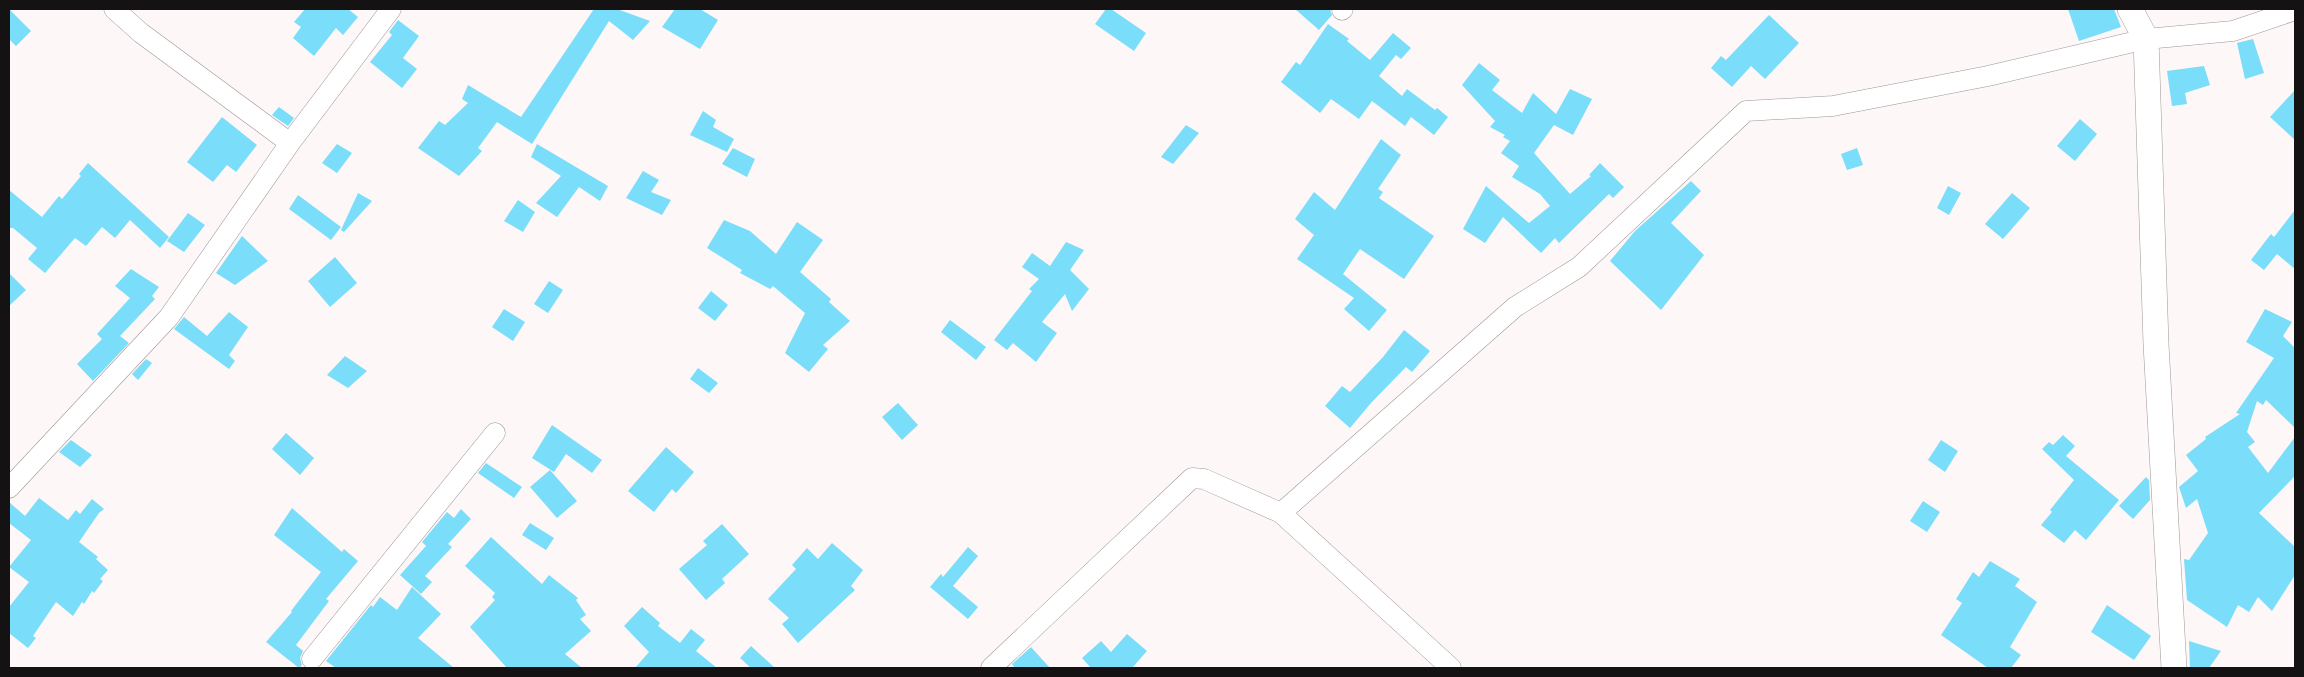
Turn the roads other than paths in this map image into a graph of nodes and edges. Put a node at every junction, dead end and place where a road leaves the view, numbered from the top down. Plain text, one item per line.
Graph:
1 (114, 9) edge
2 (391, 9) edge
3 (2130, 9) edge
4 (2295, 10) edge
5 (2146, 39) junction
6 (290, 143) junction
7 (495, 433) dead end
8 (9, 488) edge
9 (1281, 513) junction
10 (314, 665) edge
11 (991, 668) edge
12 (1451, 668) edge
13 (2174, 668) edge

1 - 6 street
2 - 6 street
3 - 5 street
4 - 5 street
5 - 9 street
5 - 13 street
6 - 8 street
7 - 10 street
9 - 11 street
9 - 12 street

